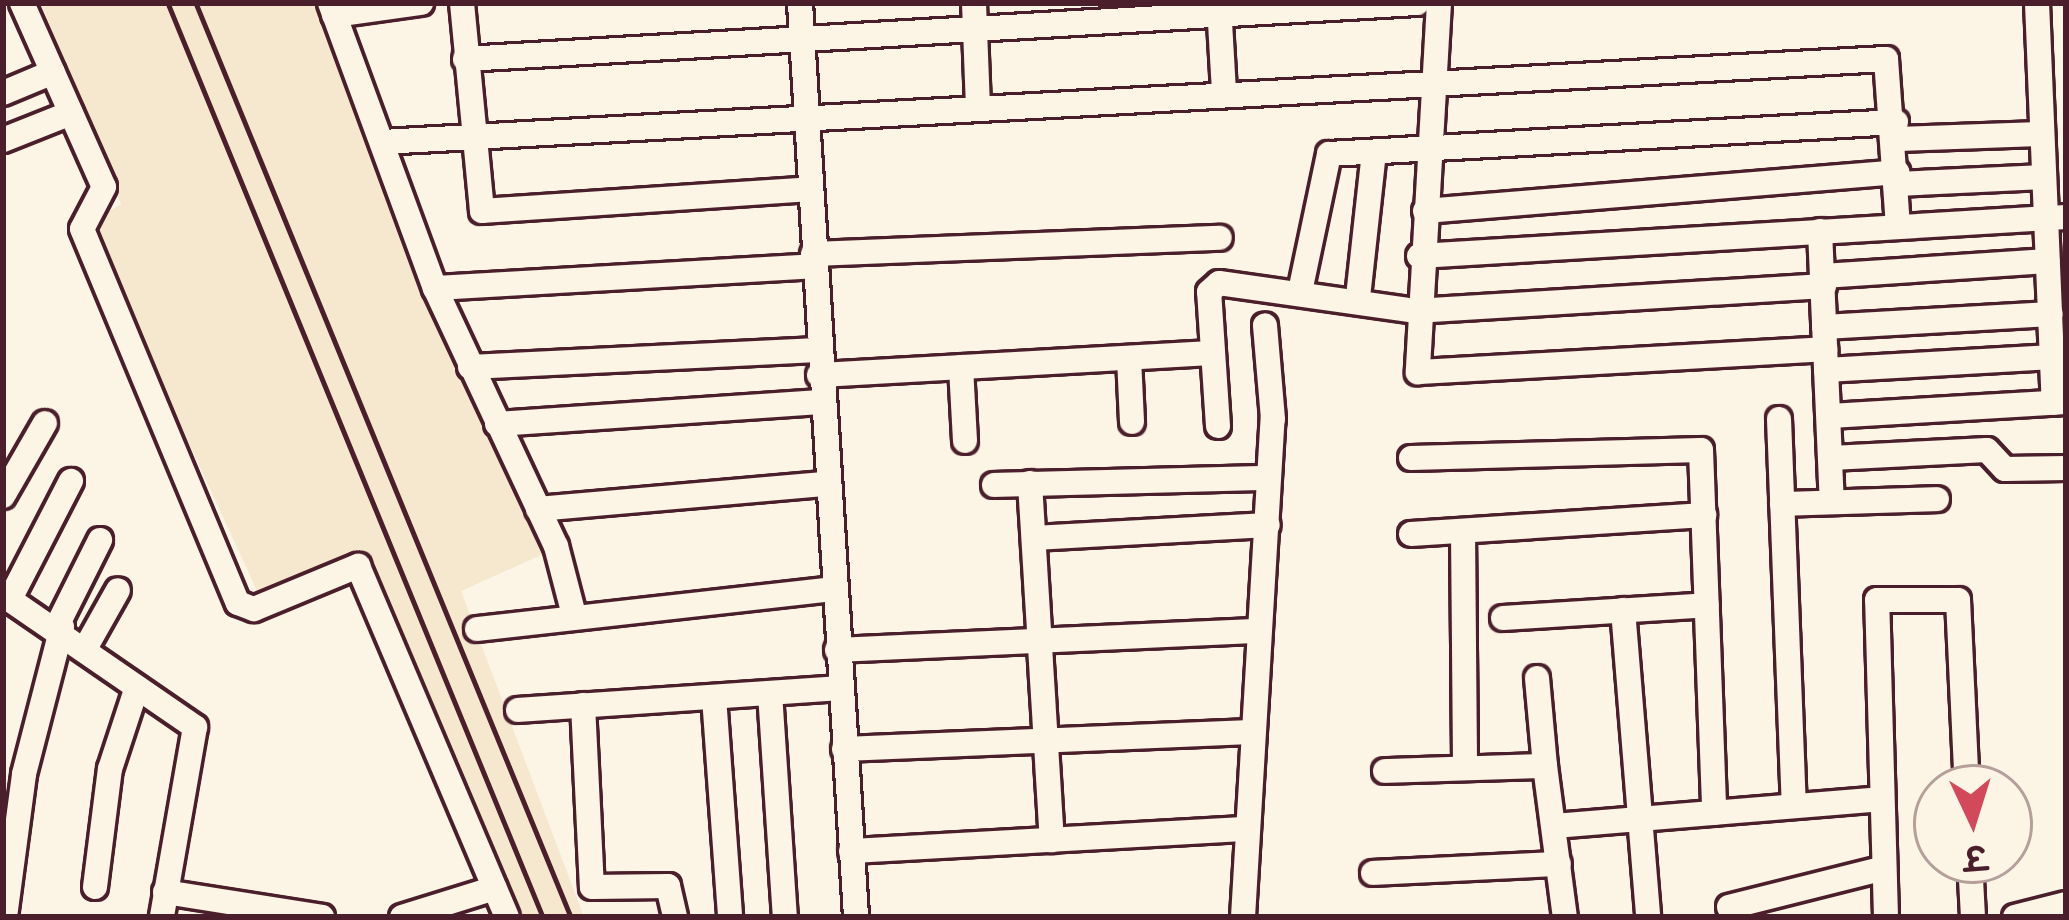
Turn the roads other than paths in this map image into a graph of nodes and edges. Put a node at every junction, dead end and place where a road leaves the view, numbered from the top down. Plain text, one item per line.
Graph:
1 (22, 3) edge
2 (421, 3) edge
3 (463, 3) edge
4 (800, 3) edge
5 (974, 3) edge
6 (1418, 3) edge
7 (1439, 3) edge
8 (2037, 3) edge
9 (332, 9) edge
10 (1220, 10) edge
11 (975, 31) junction
12 (802, 40) junction
13 (466, 59) junction
14 (53, 71) junction
15 (1442, 82) junction
16 (1224, 91) junction
17 (3, 93) edge
18 (978, 105) junction
19 (71, 113) junction
20 (806, 115) junction
21 (1896, 131) junction
22 (2042, 134) junction
23 (470, 137) junction
24 (3, 140) edge
25 (382, 142) junction
26 (1374, 153) junction
27 (1432, 153) junction
28 (2044, 177) junction
29 (1897, 178) junction
30 (810, 189) junction
31 (1425, 211) junction
32 (2056, 218) edge
33 (1898, 227) junction
34 (1820, 232) junction
35 (1220, 238) dead end
36 (1419, 256) junction
37 (813, 260) junction
38 (2048, 261) junction
39 (1823, 281) junction
40 (1301, 287) junction
41 (435, 288) junction
42 (1358, 297) junction
43 (1415, 311) junction
44 (2051, 314) junction
45 (1265, 325) dead end
46 (1825, 349) junction
47 (1212, 353) junction
48 (2053, 357) junction
49 (1129, 358) junction
50 (818, 363) junction
51 (962, 367) junction
52 (470, 368) junction
53 (820, 401) junction
54 (2060, 402) edge
55 (1830, 416) junction
56 (1779, 419) dead end
57 (1132, 422) dead end
58 (45, 423) dead end
59 (497, 424) junction
60 (1218, 426) dead end
61 (965, 441) dead end
62 (1411, 458) dead end
63 (1831, 458) junction
64 (2066, 468) edge
65 (1268, 478) junction
66 (71, 481) dead end
67 (1030, 483) junction
68 (826, 484) junction
69 (994, 485) dead end
70 (3, 496) edge
71 (1937, 499) dead end
72 (1832, 502) junction
73 (1782, 504) junction
74 (538, 509) junction
75 (1704, 515) junction
76 (1268, 525) junction
77 (1462, 531) junction
78 (1411, 534) dead end
79 (1034, 538) junction
80 (100, 540) dead end
81 (832, 589) junction
82 (118, 590) dead end
83 (7, 597) edge
84 (1707, 604) junction
85 (1623, 610) junction
86 (574, 615) junction
87 (1503, 618) dead end
88 (60, 626) junction
89 (477, 628) dead end
90 (1259, 631) junction
91 (1041, 641) junction
92 (86, 647) junction
93 (837, 650) junction
94 (1537, 678) dead end
95 (136, 687) junction
96 (840, 688) junction
97 (770, 693) junction
98 (714, 697) junction
99 (584, 705) junction
100 (518, 710) dead end
101 (1251, 732) junction
102 (1048, 741) junction
103 (844, 749) junction
104 (1966, 764) edge
105 (1545, 766) junction
106 (1465, 768) junction
107 (1385, 771) dead end
108 (1880, 799) junction
109 (1794, 806) junction
110 (1714, 813) junction
111 (1641, 819) junction
112 (1554, 826) junction
113 (1244, 829) junction
114 (1052, 840) junction
115 (851, 851) junction
116 (1559, 864) junction
117 (1884, 868) junction
118 (1373, 873) dead end
119 (1971, 884) edge
120 (95, 887) dead end
121 (495, 888) junction
122 (164, 904) edge
123 (2066, 904) edge
124 (1729, 908) dead end
125 (5, 917) edge
126 (322, 917) edge
127 (402, 917) edge
128 (507, 917) edge
129 (675, 917) edge
130 (730, 917) edge
131 (785, 917) edge
132 (856, 917) edge
133 (1244, 917) edge
134 (1565, 917) edge
135 (1648, 917) edge
136 (1886, 917) edge
137 (1972, 917) edge
138 (2014, 917) edge

1 - 14 street
2 - 9 street
3 - 13 street
4 - 12 street
5 - 11 street
6 - 10 street
7 - 15 street
8 - 22 street
9 - 25 street
10 - 11 street
10 - 16 street
11 - 12 street
11 - 18 street
12 - 13 street
12 - 20 street
13 - 23 street
14 - 17 street
14 - 19 street
15 - 16 street
15 - 21 street
15 - 27 street
16 - 18 street
18 - 20 street
19 - 24 street
19 - 121 street
20 - 23 street
20 - 30 street
21 - 22 street
21 - 27 street
21 - 29 street
22 - 28 street
23 - 25 street
23 - 30 street
25 - 41 street
26 - 27 street
26 - 40 street
26 - 42 street
27 - 31 street
28 - 29 street
28 - 32 street
29 - 31 street
29 - 33 street
30 - 37 street
31 - 36 street
32 - 33 street
32 - 38 street
33 - 34 street
34 - 36 street
34 - 39 street
35 - 37 street
36 - 43 street
37 - 41 street
37 - 50 street
38 - 39 street
38 - 44 street
39 - 43 street
39 - 46 street
40 - 42 street
40 - 47 street
41 - 52 street
42 - 43 street
43 - 46 street
44 - 46 street
44 - 48 street
45 - 65 street
46 - 48 street
46 - 55 street
47 - 49 street
47 - 60 street
48 - 54 street
49 - 51 street
49 - 57 street
50 - 51 street
50 - 52 street
50 - 53 street
51 - 61 street
52 - 59 street
53 - 59 street
53 - 68 street
54 - 55 street
55 - 63 street
56 - 73 street
58 - 70 street
59 - 74 street
62 - 75 street
63 - 64 street
63 - 72 street
65 - 67 street
65 - 76 street
66 - 83 street
67 - 69 street
67 - 79 street
68 - 74 street
68 - 81 street
71 - 72 street
72 - 73 street
73 - 109 street
74 - 86 street
75 - 77 street
75 - 84 street
76 - 79 street
76 - 90 street
77 - 78 street
77 - 106 street
79 - 91 street
80 - 88 street
81 - 86 street
81 - 93 street
82 - 92 street
83 - 88 street
84 - 85 street
84 - 110 street
85 - 87 street
85 - 111 street
86 - 89 street
88 - 92 street
88 - 125 street
90 - 91 street
90 - 101 street
91 - 93 street
91 - 102 street
92 - 95 street
93 - 96 street
94 - 105 street
95 - 120 street
95 - 122 street
96 - 97 street
96 - 103 street
97 - 98 street
97 - 131 street
98 - 99 street
98 - 130 street
99 - 100 street
99 - 129 street
101 - 102 street
101 - 113 street
102 - 103 street
102 - 114 street
103 - 115 street
104 - 108 street
105 - 106 street
105 - 112 street
106 - 107 street
108 - 109 street
108 - 117 street
109 - 110 street
110 - 111 street
111 - 112 street
111 - 135 street
112 - 116 street
113 - 114 street
113 - 133 street
114 - 115 street
115 - 132 street
116 - 118 street
116 - 134 street
117 - 124 street
117 - 136 street
119 - 137 street
121 - 127 street
121 - 128 street
122 - 126 street
123 - 138 street

